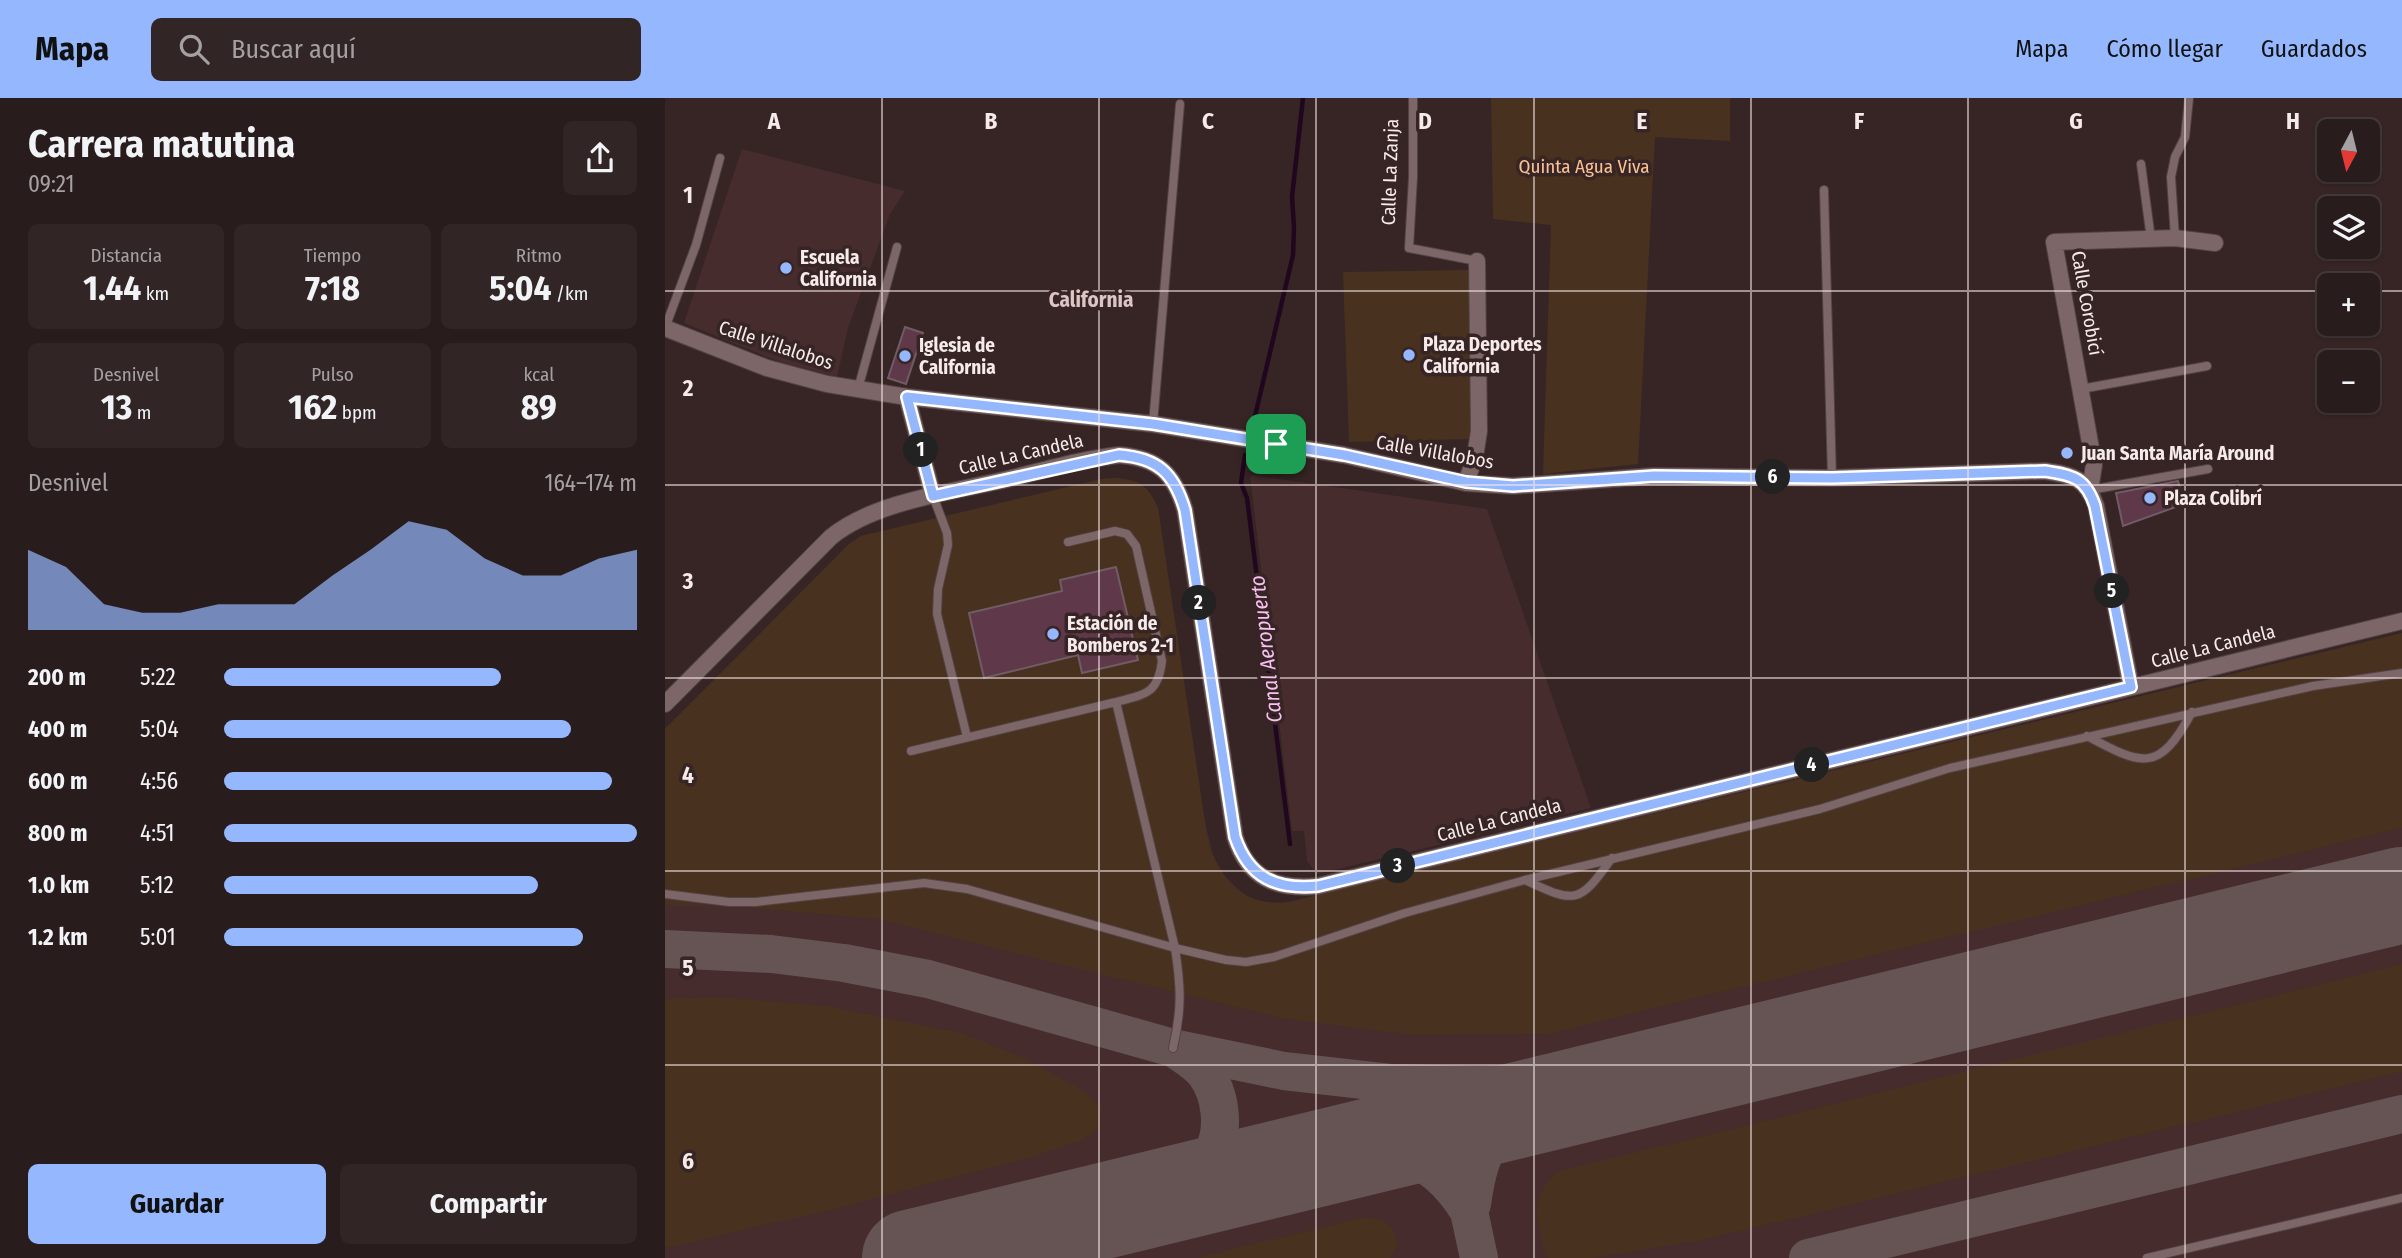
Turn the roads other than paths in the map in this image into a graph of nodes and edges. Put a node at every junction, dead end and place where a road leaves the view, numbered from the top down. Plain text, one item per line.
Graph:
1 (1413, 98) edge
2 (2189, 98) edge
3 (1180, 104) dead end
4 (720, 158) dead end
5 (2141, 164) dead end
6 (1824, 190) dead end
7 (2175, 238) junction
8 (2151, 239) junction
9 (2215, 243) dead end
10 (897, 247) dead end
11 (1478, 261) joint
12 (665, 328) edge
13 (2207, 366) dead end
14 (858, 389) junction
15 (2081, 389) junction
16 (907, 397) junction
17 (1153, 424) junction
18 (2208, 469) dead end
19 (1832, 478) junction
20 (1466, 482) junction
21 (2090, 490) junction
22 (933, 496) junction
23 (1068, 542) dead end
24 (2402, 621) edge
25 (2402, 673) edge
26 (2131, 687) junction
27 (1116, 702) junction
28 (665, 704) edge
29 (2192, 712) junction
30 (2086, 736) junction
31 (967, 737) junction
32 (911, 751) dead end
33 (1612, 858) junction
34 (1525, 880) junction
35 (665, 894) edge
36 (1175, 948) junction
37 (1173, 1048) dead end
38 (2402, 1198) edge
39 (2147, 1258) edge

1 - 11 lane, Calle La Zanja
2 - 7 lane
3 - 17 lane
4 - 12 lane
5 - 8 lane
6 - 19 lane
7 - 8 street, Calle Corobicí
7 - 9 street, Calle Corobicí
8 - 15 street, Calle Corobicí
10 - 14 lane
11 - 20 street, Calle La Zanja
12 - 14 street, Calle Villalobos
13 - 15 lane
14 - 16 street, Calle Villalobos
15 - 21 street, Calle Corobicí
16 - 17 street, Calle Villalobos
16 - 22 street
17 - 20 street, Calle Villalobos
18 - 21 lane
19 - 20 street, Calle Villalobos
19 - 21 street, Calle Villalobos
21 - 26 street
22 - 26 street, Calle La Candela
22 - 28 street, Calle La Candela
22 - 31 lane
23 - 27 lane
24 - 26 street, Calle La Candela
25 - 29 lane
27 - 31 lane
27 - 36 lane
29 - 30 lane
29 - 30 lane
30 - 33 lane
31 - 32 lane
33 - 34 lane
33 - 34 lane
34 - 36 lane
35 - 36 lane
36 - 37 lane
38 - 39 lane

